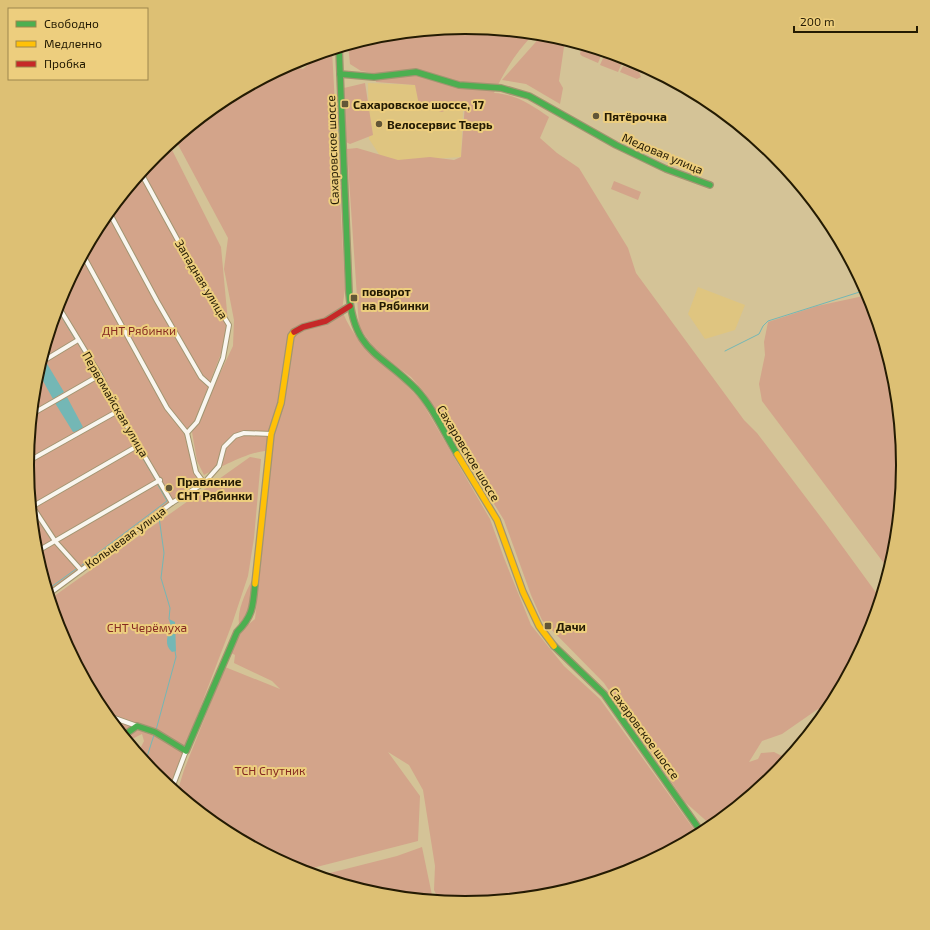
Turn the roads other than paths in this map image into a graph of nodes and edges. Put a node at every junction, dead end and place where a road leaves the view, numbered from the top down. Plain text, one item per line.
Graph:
1 (339, 53) edge
2 (340, 74) junction
3 (144, 178) edge
4 (710, 185) dead end
5 (112, 218) edge
6 (86, 260) edge
7 (350, 306) junction
8 (62, 313) edge
9 (78, 340) junction
10 (48, 358) edge
11 (100, 375) junction
12 (210, 386) junction
13 (38, 411) edge
14 (118, 411) junction
15 (187, 433) junction
16 (271, 434) junction
17 (139, 445) junction
18 (34, 458) edge
19 (160, 480) junction
20 (204, 483) junction
21 (172, 502) junction
22 (36, 506) edge
23 (37, 514) edge
24 (55, 541) junction
25 (42, 549) edge
26 (81, 570) junction
27 (53, 591) edge
28 (117, 719) edge
29 (137, 726) junction
30 (128, 733) edge
31 (186, 750) junction
32 (174, 783) edge
33 (698, 827) edge

1 - 2 street, Сахаровское шоссе
2 - 4 street, Медовая улица
2 - 7 street, Сахаровское шоссе
3 - 12 street, Западная улица
5 - 12 street
6 - 15 street
7 - 16 street
7 - 33 street, Сахаровское шоссе
8 - 9 street, Первомайская улица
9 - 10 street
9 - 11 street, Первомайская улица
11 - 13 street
11 - 14 street, Первомайская улица
12 - 15 street, Западная улица
14 - 17 street, Первомайская улица
14 - 18 street
15 - 20 street
16 - 20 street, Кольцевая улица
16 - 31 street
17 - 19 street, Первомайская улица
17 - 22 street
19 - 21 street, Первомайская улица
19 - 24 street
20 - 21 street, Кольцевая улица
21 - 26 street, Кольцевая улица
23 - 24 street
24 - 25 street
24 - 26 street
26 - 27 street, Кольцевая улица
28 - 29 street
29 - 30 street
29 - 31 street
31 - 32 street

